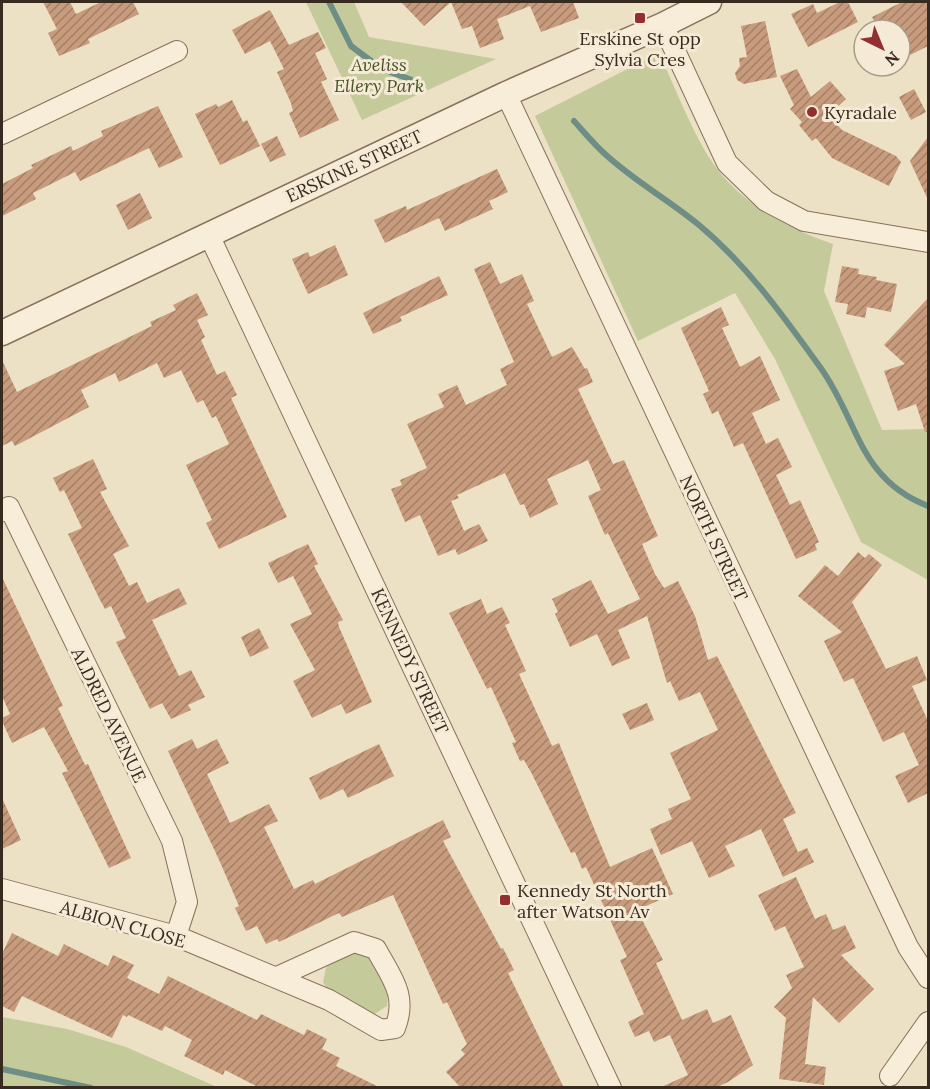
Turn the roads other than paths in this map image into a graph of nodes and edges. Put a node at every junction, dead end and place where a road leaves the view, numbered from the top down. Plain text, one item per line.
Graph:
1 (709, 2) edge
2 (663, 25) junction
3 (177, 51) dead end
4 (506, 94) junction
5 (2, 134) edge
6 (209, 235) junction
7 (928, 242) edge
8 (2, 333) edge
9 (2, 511) edge
10 (2, 889) edge
11 (176, 936) junction
12 (277, 977) junction
13 (928, 978) edge
14 (928, 1022) edge
15 (890, 1076) dead end
16 (611, 1088) edge

1 - 2 street, ERSKINE STREET
2 - 4 street, ERSKINE STREET
2 - 7 street
3 - 5 street
4 - 6 street, ERSKINE STREET
4 - 13 street, NORTH STREET
6 - 8 street, ERSKINE STREET
6 - 16 street, KENNEDY STREET
9 - 11 street, ALDRED AVENUE
10 - 11 street, ALBION CLOSE
11 - 12 street, ALBION CLOSE
12 - 12 street, ALBION CLOSE
14 - 15 street

